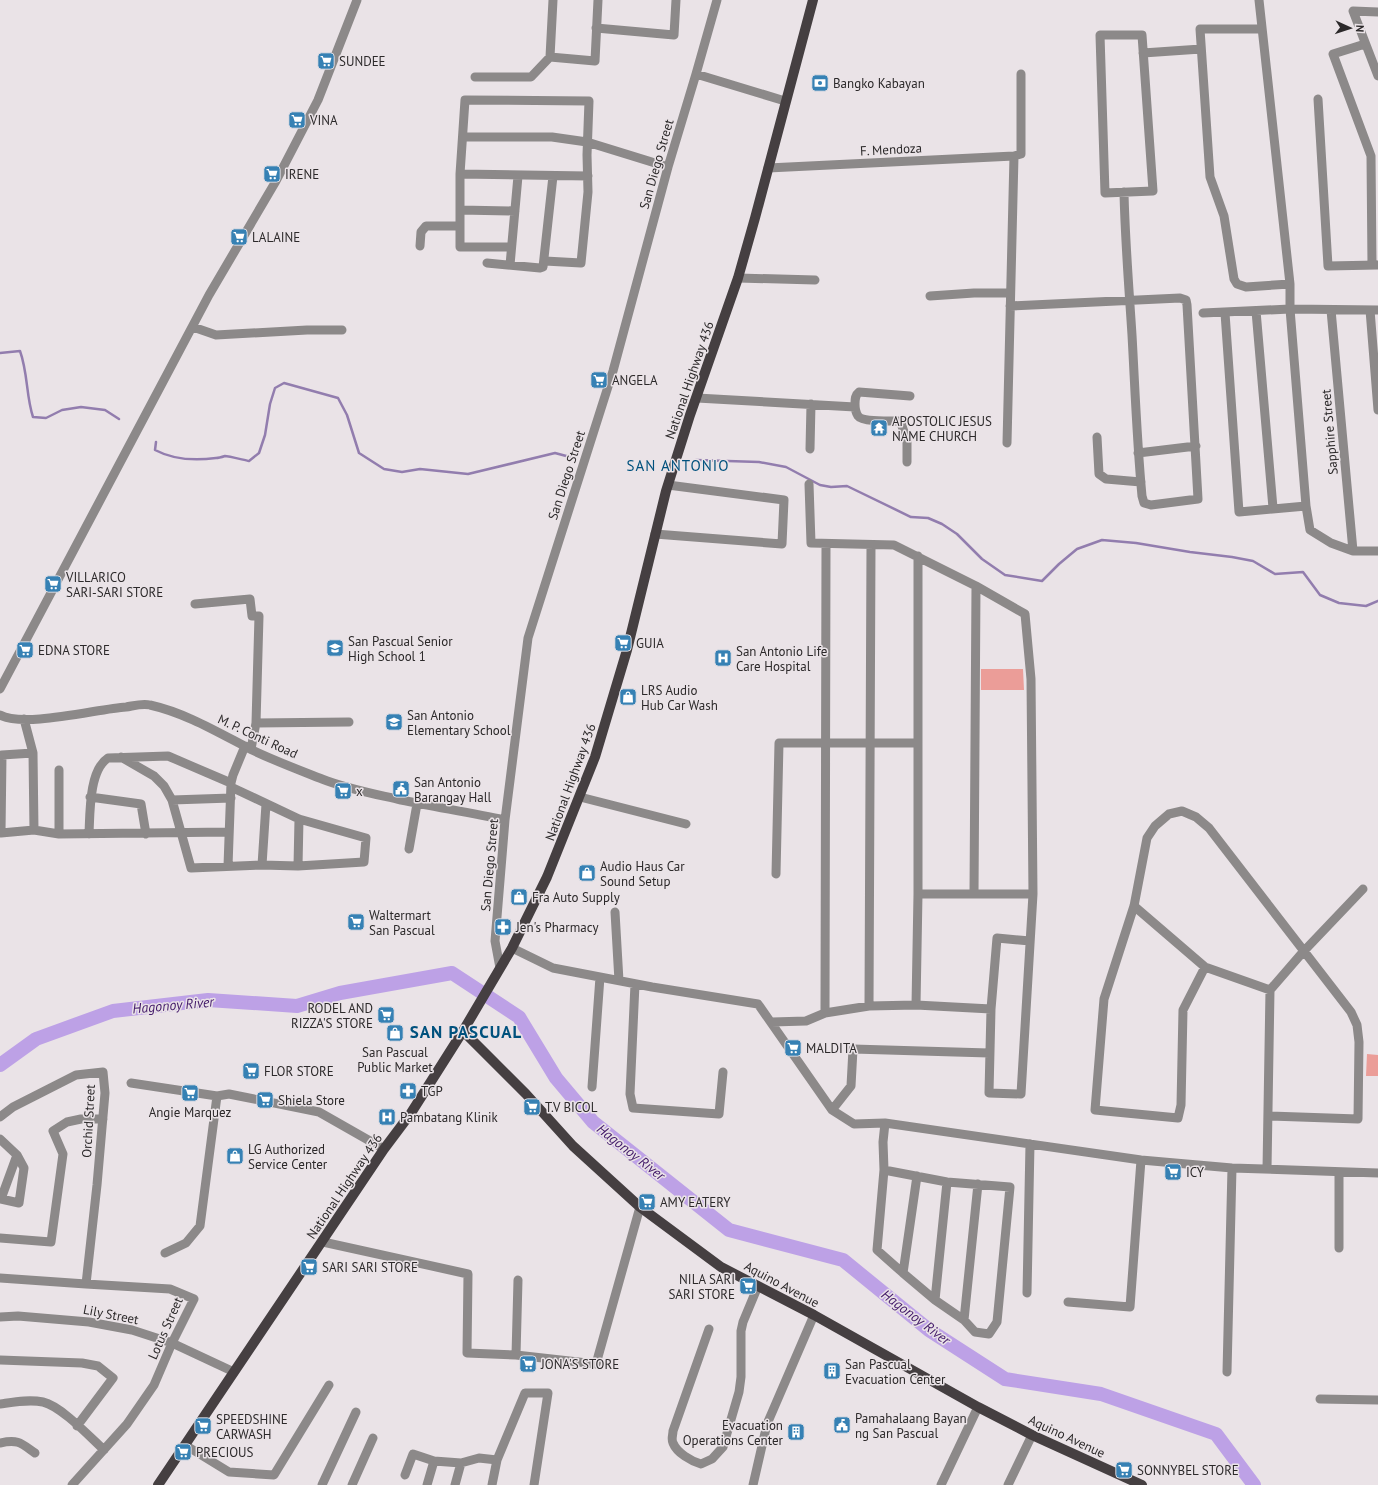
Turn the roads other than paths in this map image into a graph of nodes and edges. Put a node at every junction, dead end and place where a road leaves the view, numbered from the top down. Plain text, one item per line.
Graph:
1 (357, 0) edge
2 (553, 0) edge
3 (598, 0) edge
4 (676, 0) edge
5 (717, 0) edge
6 (812, 0) edge
7 (1259, 0) edge
8 (1378, 12) edge
9 (596, 28) junction
10 (1261, 29) junction
11 (1365, 44) junction
12 (1201, 49) junction
13 (1143, 53) junction
14 (550, 57) junction
15 (696, 74) junction
16 (1021, 74) dead end
17 (1378, 76) edge
18 (475, 77) dead end
19 (1318, 99) dead end
20 (785, 101) junction
21 (463, 137) junction
22 (587, 142) junction
23 (1014, 156) junction
24 (668, 167) junction
25 (768, 168) junction
26 (460, 174) junction
27 (518, 176) junction
28 (553, 176) junction
29 (588, 176) junction
30 (1124, 192) junction
31 (460, 210) junction
32 (515, 211) junction
33 (460, 226) junction
34 (420, 246) dead end
35 (511, 246) junction
36 (545, 261) junction
37 (487, 263) dead end
38 (510, 265) junction
39 (1375, 265) edge
40 (738, 278) junction
41 (814, 280) dead end
42 (1290, 284) junction
43 (1010, 293) junction
44 (930, 296) dead end
45 (1130, 300) junction
46 (1010, 306) junction
47 (1290, 309) junction
48 (1331, 310) junction
49 (1374, 310) edge
50 (1256, 311) junction
51 (1203, 313) dead end
52 (1225, 313) junction
53 (193, 327) junction
54 (342, 330) dead end
55 (910, 396) dead end
56 (697, 398) junction
57 (811, 404) junction
58 (855, 406) junction
59 (1378, 410) edge
60 (1097, 437) dead end
61 (1007, 443) dead end
62 (1196, 446) junction
63 (810, 449) dead end
64 (1138, 453) junction
65 (907, 462) dead end
66 (1141, 482) junction
67 (809, 484) dead end
68 (668, 485) junction
69 (1306, 506) junction
70 (1273, 508) junction
71 (654, 534) junction
72 (826, 544) junction
73 (871, 545) junction
74 (1378, 550) edge
75 (1354, 551) junction
76 (918, 556) junction
77 (976, 586) junction
78 (195, 604) dead end
79 (0, 689) edge
80 (0, 715) edge
81 (24, 719) junction
82 (350, 722) dead end
83 (256, 723) junction
84 (826, 743) junction
85 (871, 743) junction
86 (918, 743) junction
87 (248, 748) junction
88 (33, 753) junction
89 (120, 757) junction
90 (59, 770) dead end
91 (231, 785) junction
92 (90, 797) junction
93 (580, 797) junction
94 (231, 798) junction
95 (172, 800) junction
96 (266, 804) junction
97 (417, 804) junction
98 (299, 819) junction
99 (505, 820) junction
100 (686, 824) dead end
101 (34, 830) junction
102 (229, 832) junction
103 (59, 834) junction
104 (89, 834) junction
105 (146, 834) junction
106 (182, 834) junction
107 (409, 849) dead end
108 (262, 865) junction
109 (228, 866) junction
110 (298, 866) junction
111 (776, 874) dead end
112 (1363, 889) dead end
113 (918, 894) junction
114 (974, 894) junction
115 (1033, 894) junction
116 (1134, 906) junction
117 (615, 912) dead end
118 (1030, 941) junction
119 (512, 948) junction
120 (1303, 952) junction
121 (1205, 967) junction
122 (500, 968) junction
123 (600, 977) junction
124 (619, 981) junction
125 (635, 984) junction
126 (1270, 990) junction
127 (869, 1006) junction
128 (916, 1006) junction
129 (992, 1009) junction
130 (825, 1013) junction
131 (772, 1022) junction
132 (463, 1031) junction
133 (989, 1053) junction
134 (723, 1072) dead end
135 (131, 1083) dead end
136 (592, 1087) dead end
137 (217, 1096) junction
138 (832, 1110) junction
139 (1268, 1116) junction
140 (0, 1117) edge
141 (103, 1119) junction
142 (885, 1123) junction
143 (0, 1139) edge
144 (1030, 1144) junction
145 (384, 1149) junction
146 (17, 1155) junction
147 (1141, 1160) junction
148 (1232, 1168) junction
149 (1267, 1169) junction
150 (884, 1170) junction
151 (1339, 1172) junction
152 (1378, 1173) edge
153 (917, 1176) junction
154 (947, 1182) junction
155 (978, 1184) junction
156 (1019, 1189) junction
157 (640, 1207) junction
158 (0, 1238) edge
159 (322, 1242) junction
160 (1339, 1248) dead end
161 (165, 1253) dead end
162 (903, 1273) junction
163 (0, 1278) edge
164 (518, 1280) dead end
165 (86, 1284) junction
166 (758, 1286) junction
167 (1027, 1293) dead end
168 (935, 1300) junction
169 (1068, 1302) dead end
170 (814, 1315) junction
171 (0, 1317) edge
172 (964, 1320) junction
173 (709, 1329) dead end
174 (172, 1343) junction
175 (516, 1355) junction
176 (0, 1360) edge
177 (234, 1372) junction
178 (1227, 1372) dead end
179 (329, 1385) dead end
180 (1320, 1399) dead end
181 (1378, 1400) edge
182 (0, 1404) edge
183 (978, 1407) junction
184 (356, 1412) dead end
185 (77, 1426) junction
186 (1032, 1435) junction
187 (373, 1438) dead end
188 (0, 1443) edge
189 (185, 1445) junction
190 (104, 1450) junction
191 (35, 1454) dead end
192 (497, 1460) junction
193 (434, 1461) junction
194 (461, 1464) junction
195 (404, 1475) dead end
196 (72, 1485) edge
197 (158, 1485) edge
198 (322, 1485) edge
199 (352, 1485) edge
200 (427, 1485) edge
201 (455, 1485) edge
202 (492, 1485) edge
203 (534, 1485) edge
204 (753, 1485) edge
205 (941, 1485) edge
206 (1008, 1485) edge
207 (1142, 1485) edge

1 - 53 street
2 - 14 street
3 - 9 street
4 - 9 street
5 - 15 street, San Diego Street
6 - 20 main road, National Highway 436
7 - 10 street
8 - 11 street
9 - 14 street
10 - 12 street
10 - 42 street
11 - 17 street
11 - 39 street
12 - 13 street
12 - 42 street
13 - 30 street
13 - 30 street
14 - 18 street
15 - 20 street
15 - 24 street, San Diego Street
16 - 23 street
19 - 39 street
20 - 25 main road, National Highway 436
21 - 22 street
21 - 22 street
21 - 26 street
22 - 24 street
22 - 29 street
23 - 25 street, F. Mendoza
23 - 43 street
24 - 99 street, San Diego Street
25 - 40 main road, National Highway 436
26 - 27 street
26 - 31 street
27 - 28 street
27 - 32 street
28 - 29 street
28 - 36 street
29 - 36 street
30 - 45 street
31 - 32 street
31 - 33 street
32 - 35 street
33 - 34 street
33 - 35 street
35 - 38 street
36 - 38 street
37 - 38 street
40 - 41 street
40 - 56 main road, National Highway 436
42 - 47 street
43 - 44 street
43 - 46 street
45 - 46 street
45 - 62 street
45 - 64 street
46 - 61 street
47 - 48 street
47 - 50 street
47 - 69 street
48 - 49 street
48 - 75 street, Sapphire Street
49 - 59 street
50 - 52 street
50 - 70 street
51 - 52 street
52 - 70 street
53 - 54 street
53 - 79 street
55 - 58 street
56 - 57 street
56 - 68 main road, National Highway 436
57 - 58 street
57 - 63 street
58 - 65 street
60 - 66 street
62 - 64 street
62 - 66 street
64 - 66 street
67 - 72 street
68 - 71 main road, National Highway 436
68 - 71 street
69 - 70 street
69 - 75 street
71 - 93 main road, National Highway 436
72 - 73 street
72 - 84 street
73 - 76 street
73 - 85 street
74 - 75 street
76 - 77 street
76 - 86 street
77 - 114 street
77 - 115 street
78 - 83 street
80 - 81 street, M. P. Conti Road
81 - 87 street, M. P. Conti Road
81 - 88 street
82 - 83 street
83 - 87 street
84 - 85 street
84 - 111 street
84 - 130 street
85 - 86 street
85 - 127 street
86 - 113 street
87 - 91 street
87 - 97 street, M. P. Conti Road
88 - 101 street
88 - 101 street
89 - 91 street
89 - 92 street
89 - 95 street
90 - 103 street
91 - 94 street
91 - 96 street
92 - 104 street
92 - 105 street
93 - 100 street
93 - 119 main road, National Highway 436
94 - 95 street
94 - 102 street
95 - 106 street
96 - 98 street
96 - 108 street
97 - 99 street, M. P. Conti Road
97 - 107 street
98 - 110 street
98 - 110 street
99 - 122 street, San Diego Street
101 - 103 street
102 - 106 street
102 - 109 street
103 - 104 street
104 - 105 street
105 - 106 street
106 - 109 street
108 - 109 street
108 - 110 street
112 - 120 street
113 - 114 street
113 - 128 street
114 - 115 street
115 - 118 street
116 - 120 street
116 - 121 street
116 - 121 street
117 - 124 street
118 - 129 street
118 - 133 street
119 - 122 main road, National Highway 436
119 - 123 street
120 - 126 street
120 - 139 street
121 - 126 street
122 - 132 main road, National Highway 436
123 - 124 street
123 - 136 street
124 - 125 street
125 - 131 street
125 - 134 street
126 - 139 street
127 - 128 street
127 - 130 street
128 - 129 street
129 - 133 street
130 - 131 street
131 - 138 street
132 - 145 main road, National Highway 436
132 - 157 main road, Aquino Avenue
133 - 138 street
135 - 137 street
137 - 145 street
137 - 161 street
138 - 142 street
139 - 149 street
140 - 141 street, Orchid Street
141 - 158 street
141 - 165 street, Orchid Street
142 - 144 street
142 - 150 street
143 - 146 street
144 - 147 street
144 - 156 street
145 - 159 main road, National Highway 436
146 - 146 street
147 - 148 street
147 - 169 street
148 - 149 street
148 - 178 street
149 - 151 street
150 - 153 street
150 - 162 street
151 - 152 street
151 - 160 street
153 - 154 street
153 - 162 street
154 - 155 street
154 - 168 street
155 - 156 street
155 - 172 street
156 - 167 street
156 - 172 street
157 - 166 main road, Aquino Avenue
157 - 175 street
159 - 175 street
159 - 177 main road, National Highway 436
162 - 168 street
163 - 165 street, Lotus Street
164 - 175 street
165 - 174 street, Lotus Street
166 - 170 main road, Aquino Avenue
166 - 173 street
168 - 172 street
170 - 183 main road, Aquino Avenue
170 - 204 street
171 - 174 street, Lily Street
174 - 177 street, Lily Street
174 - 190 street, Lotus Street
176 - 185 street
177 - 189 main road, National Highway 436
179 - 189 street
180 - 181 street
182 - 185 street
183 - 186 main road, Aquino Avenue
183 - 205 street
184 - 198 street
185 - 190 street
186 - 206 street
186 - 207 main road, Aquino Avenue
187 - 199 street
188 - 191 street
189 - 197 main road, National Highway 436
190 - 196 street, Lotus Street
192 - 194 street
192 - 202 street
192 - 203 street
193 - 194 street
193 - 195 street
193 - 200 street
194 - 201 street

